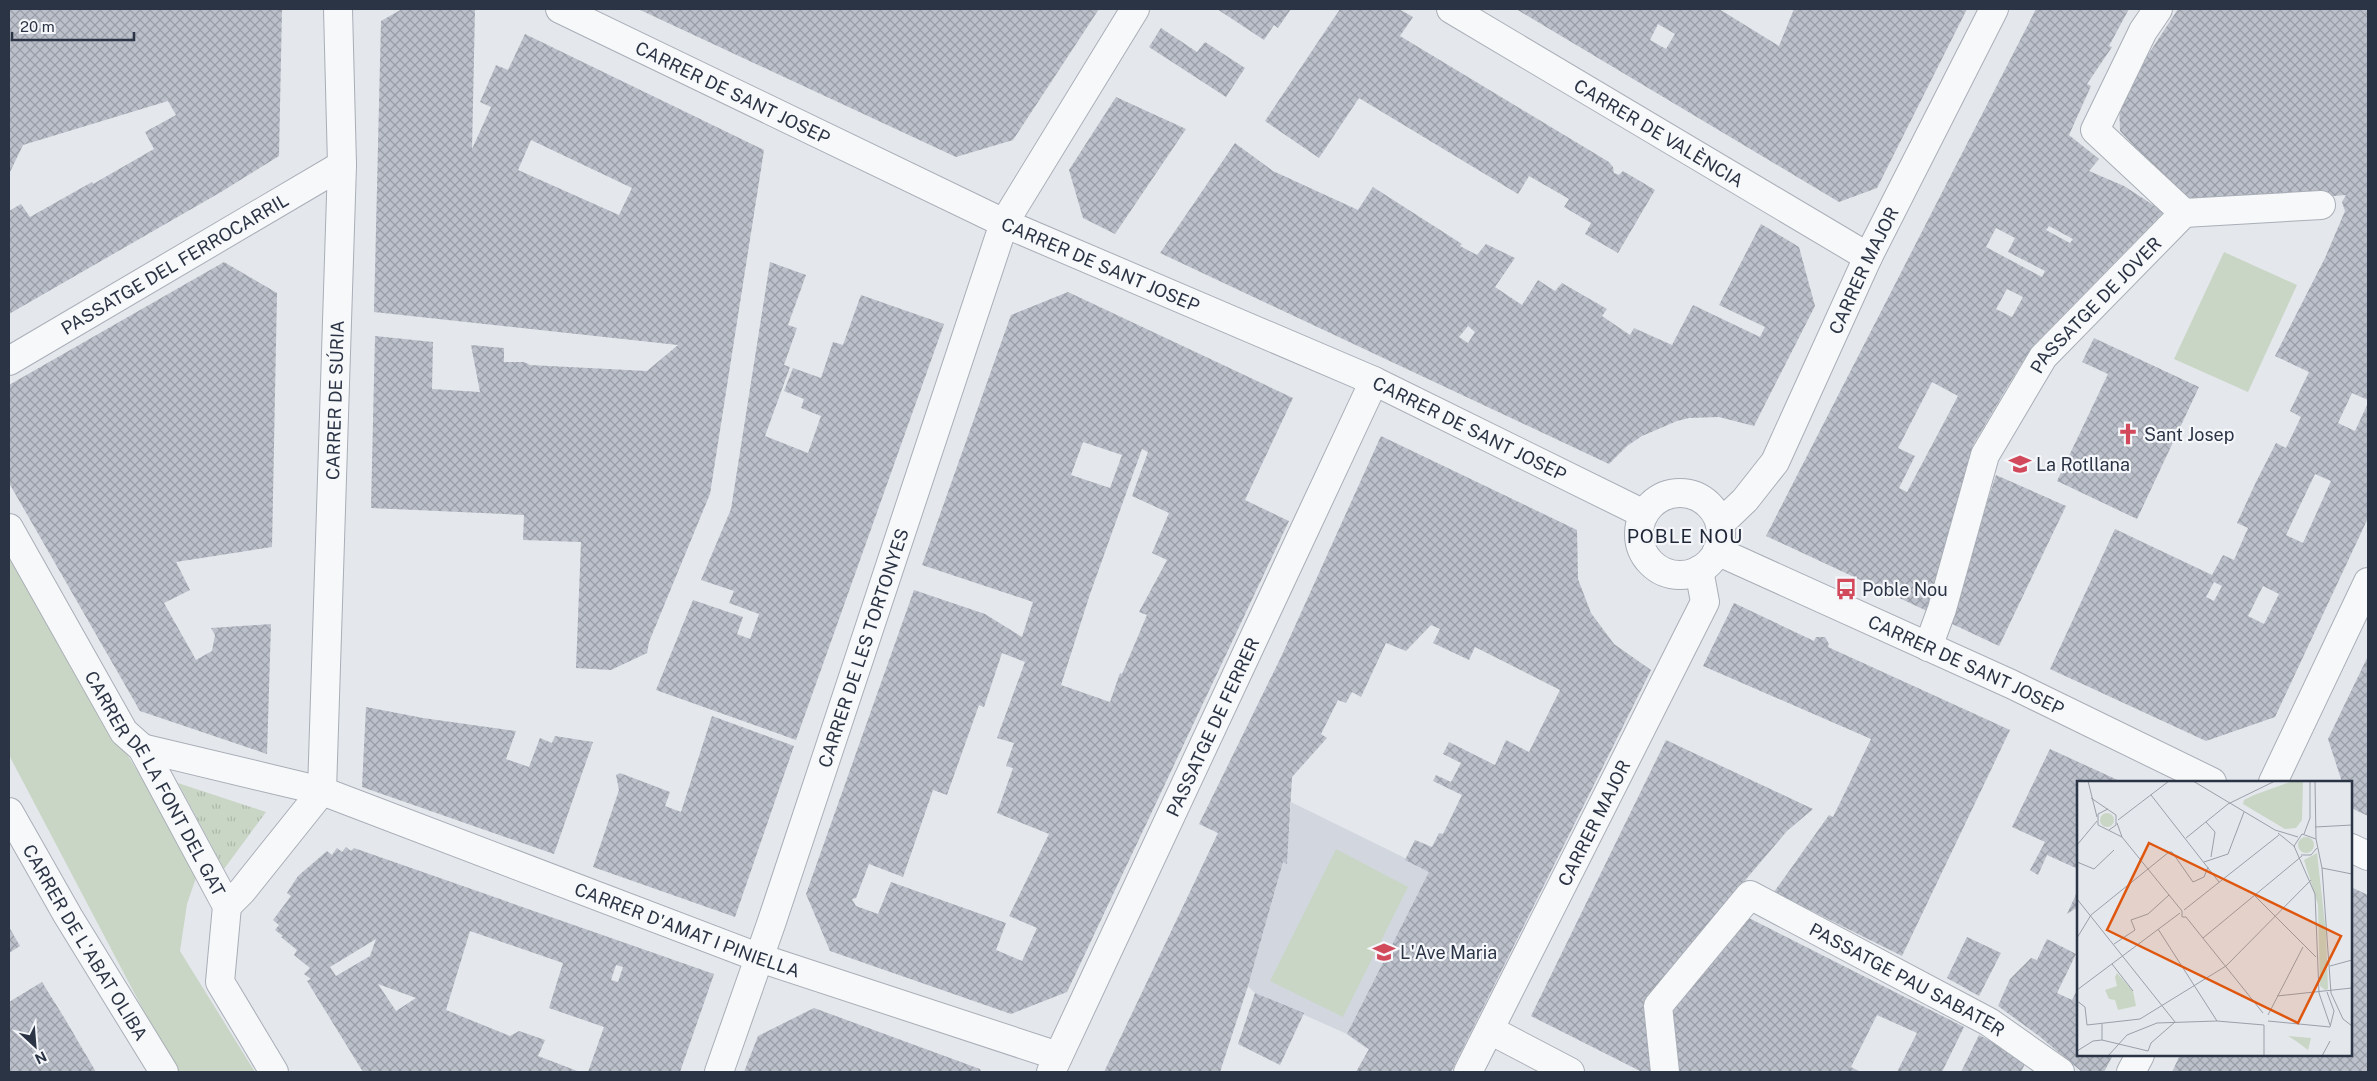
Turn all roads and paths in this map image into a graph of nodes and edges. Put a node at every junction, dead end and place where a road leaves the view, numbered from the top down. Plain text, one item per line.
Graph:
1 (338, 9) edge
2 (560, 9) edge
3 (1136, 9) edge
4 (1452, 9) edge
5 (1994, 9) edge
6 (2158, 9) edge
7 (342, 165) junction
8 (2321, 205) dead end
9 (2184, 213) junction
10 (1004, 223) junction
11 (1868, 257) junction
12 (9, 360) edge
13 (1374, 381) junction
14 (1644, 514) junction
15 (1720, 524) junction
16 (9, 528) edge
17 (1708, 561) junction
18 (2368, 582) edge
19 (1928, 647) junction
20 (142, 748) junction
21 (2210, 781) edge
22 (2273, 781) edge
23 (322, 791) junction
24 (9, 812) edge
25 (2352, 848) edge
26 (2368, 856) edge
27 (227, 906) junction
28 (760, 958) junction
29 (1490, 1030) junction
30 (2139, 1056) edge
31 (1055, 1064) edge
32 (164, 1072) edge
33 (274, 1072) edge
34 (719, 1072) edge
35 (1468, 1072) edge
36 (1570, 1072) edge
37 (1665, 1072) edge
38 (2060, 1072) edge
39 (2131, 1072) edge

1 - 7 street, CARRER DE SÚRIA
2 - 10 street, CARRER DE SANT JOSEP
3 - 10 street, CARRER DE LES TORTONYES
4 - 11 street, CARRER DE VALÈNCIA
5 - 11 street, CARRER MAJOR
6 - 9 street
7 - 12 street, PASSATGE DEL FERROCARRIL
7 - 23 street, CARRER DE SÚRIA
8 - 9 street
9 - 19 street, PASSATGE DE JOVER
10 - 13 street, CARRER DE SANT JOSEP
10 - 28 street, CARRER DE LES TORTONYES
11 - 15 street, CARRER MAJOR
13 - 14 street, CARRER DE SANT JOSEP
13 - 31 street, PASSATGE DE FERRER
14 - 15 street
14 - 17 street
15 - 17 street
16 - 20 street, CARRER DE LA FONT DEL GAT
17 - 19 street, CARRER DE SANT JOSEP
17 - 29 street, CARRER MAJOR
18 - 22 street
19 - 21 street, CARRER DE SANT JOSEP
20 - 23 street, CARRER D'AMAT I PINIELLA
20 - 27 street, CARRER DE LA FONT DEL GAT
23 - 27 street
23 - 28 street, CARRER D'AMAT I PINIELLA
24 - 32 street, CARRER DE L'ABAT OLIBA
25 - 26 street
27 - 33 street, CARRER DE LA FONT DEL GAT
28 - 31 street, CARRER D'AMAT I PINIELLA
28 - 34 street, CARRER DE LES TORTONYES
29 - 35 street, CARRER MAJOR
29 - 36 street
30 - 39 street
37 - 38 street, PASSATGE PAU SABATER

